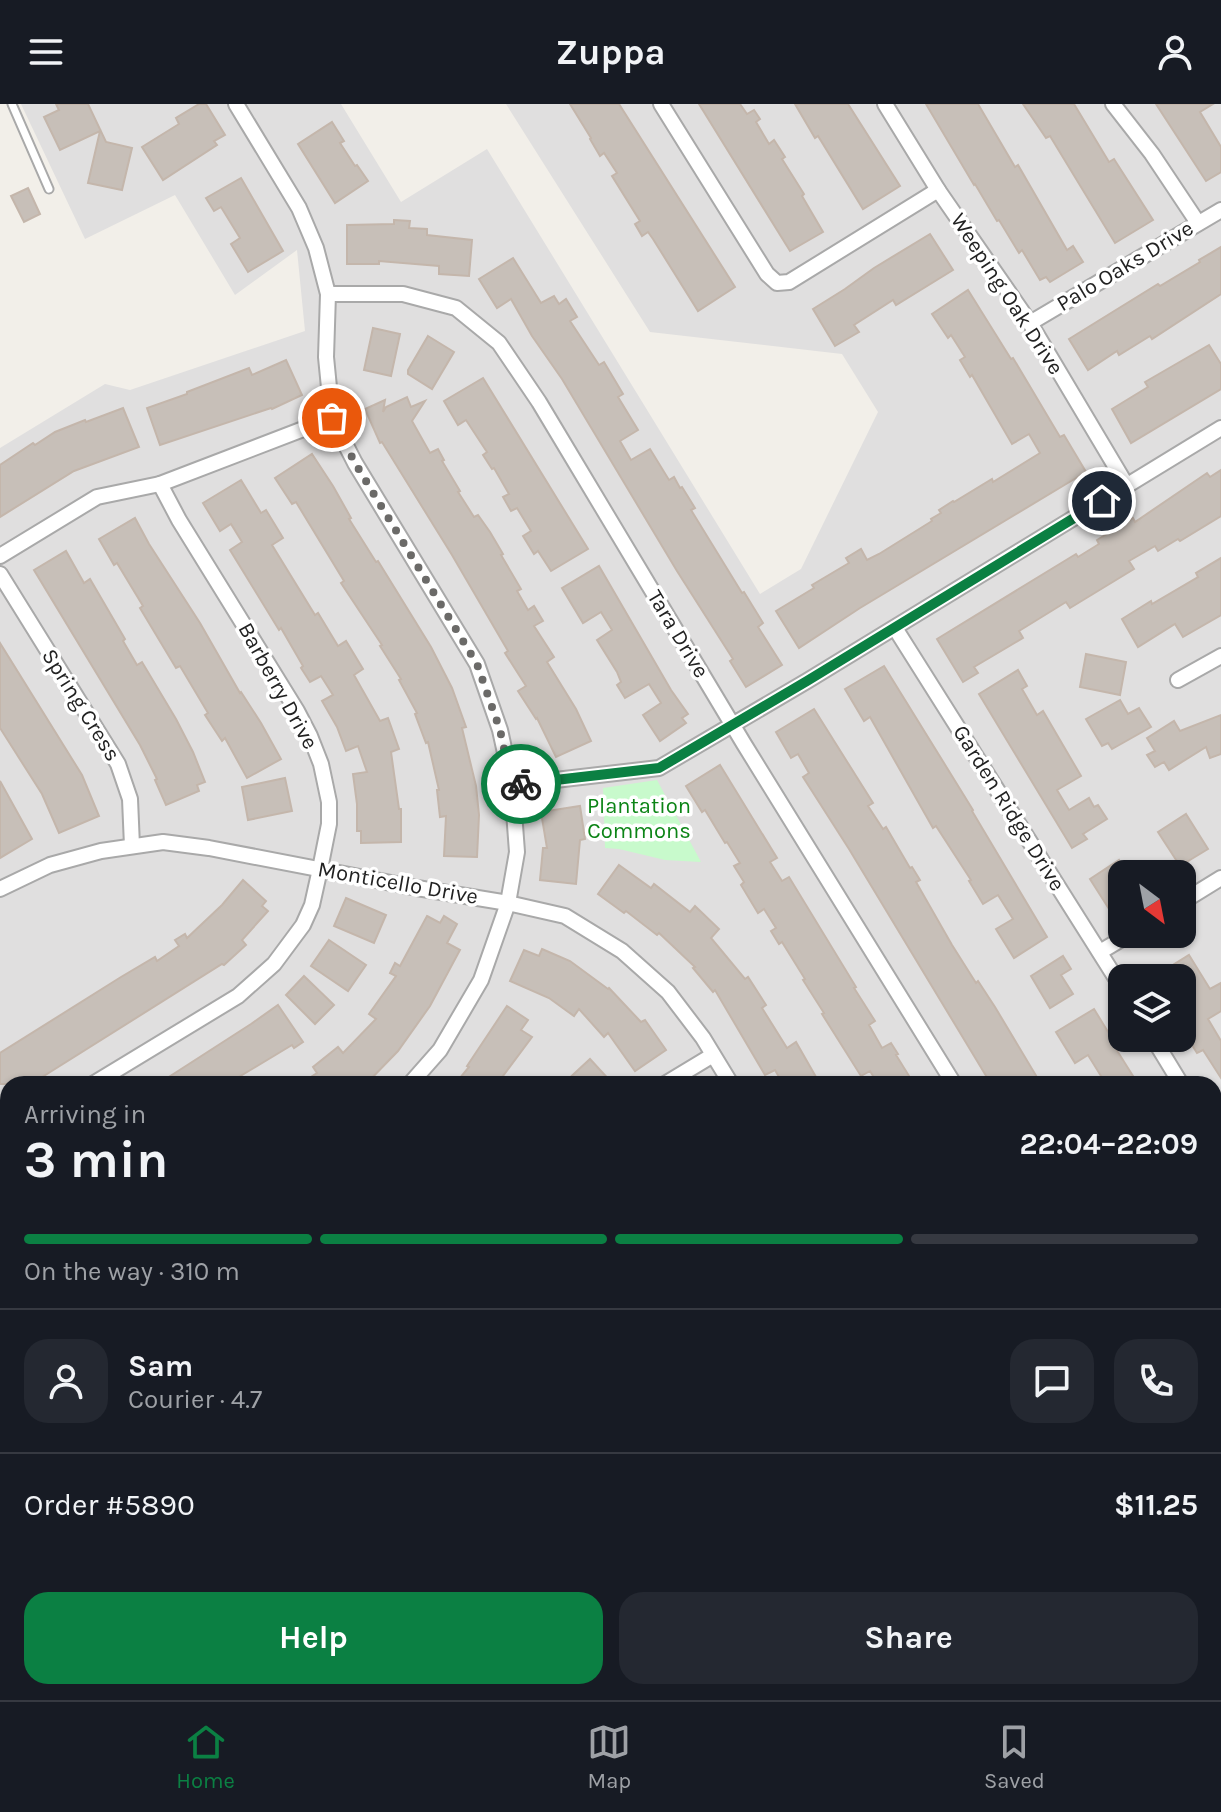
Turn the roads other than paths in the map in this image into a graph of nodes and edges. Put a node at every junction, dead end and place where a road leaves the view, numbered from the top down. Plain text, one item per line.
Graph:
1 (12, 104) edge
2 (236, 104) edge
3 (661, 104) edge
4 (885, 104) edge
5 (1113, 104) edge
6 (49, 189) dead end
7 (938, 190) junction
8 (1221, 210) edge
9 (1198, 223) junction
10 (328, 294) junction
11 (1030, 323) junction
12 (332, 418) junction
13 (1221, 428) edge
14 (160, 484) junction
15 (1127, 486) junction
16 (0, 556) edge
17 (0, 574) edge
18 (895, 628) junction
19 (1221, 656) edge
20 (1178, 680) dead end
21 (733, 725) junction
22 (512, 785) junction
23 (132, 846) junction
24 (320, 869) junction
25 (1221, 878) edge
26 (0, 889) edge
27 (1196, 893) edge
28 (508, 903) junction
29 (1108, 947) edge
30 (1100, 952) junction
31 (1108, 965) edge
32 (1162, 1052) edge
33 (713, 1055) junction
34 (106, 1076) edge
35 (417, 1076) edge
36 (678, 1076) edge
37 (726, 1076) edge
38 (949, 1076) edge
39 (1176, 1076) edge

1 - 6 lane
2 - 10 street
3 - 7 street
4 - 7 street, Weeping Oak Drive
5 - 9 street
7 - 11 street, Weeping Oak Drive
8 - 9 street, Palo Oaks Drive
9 - 11 street, Palo Oaks Drive
10 - 12 street
10 - 21 street, Tara Drive
11 - 15 street, Weeping Oak Drive
12 - 14 street
12 - 22 street
13 - 15 street
14 - 16 street
14 - 24 street, Barberry Drive
15 - 18 street
17 - 23 street, Spring Cress
18 - 21 street
18 - 30 street, Garden Ridge Drive
19 - 20 street
21 - 22 street
21 - 38 street, Tara Drive
22 - 28 street
23 - 24 street, Monticello Drive
23 - 26 street, Monticello Drive
24 - 28 street, Monticello Drive
24 - 34 street, Barberry Drive
25 - 27 street
28 - 33 street, Monticello Drive
28 - 35 street
29 - 30 street
30 - 31 street, Garden Ridge Drive
32 - 39 street
33 - 36 street
33 - 37 street, Monticello Drive

